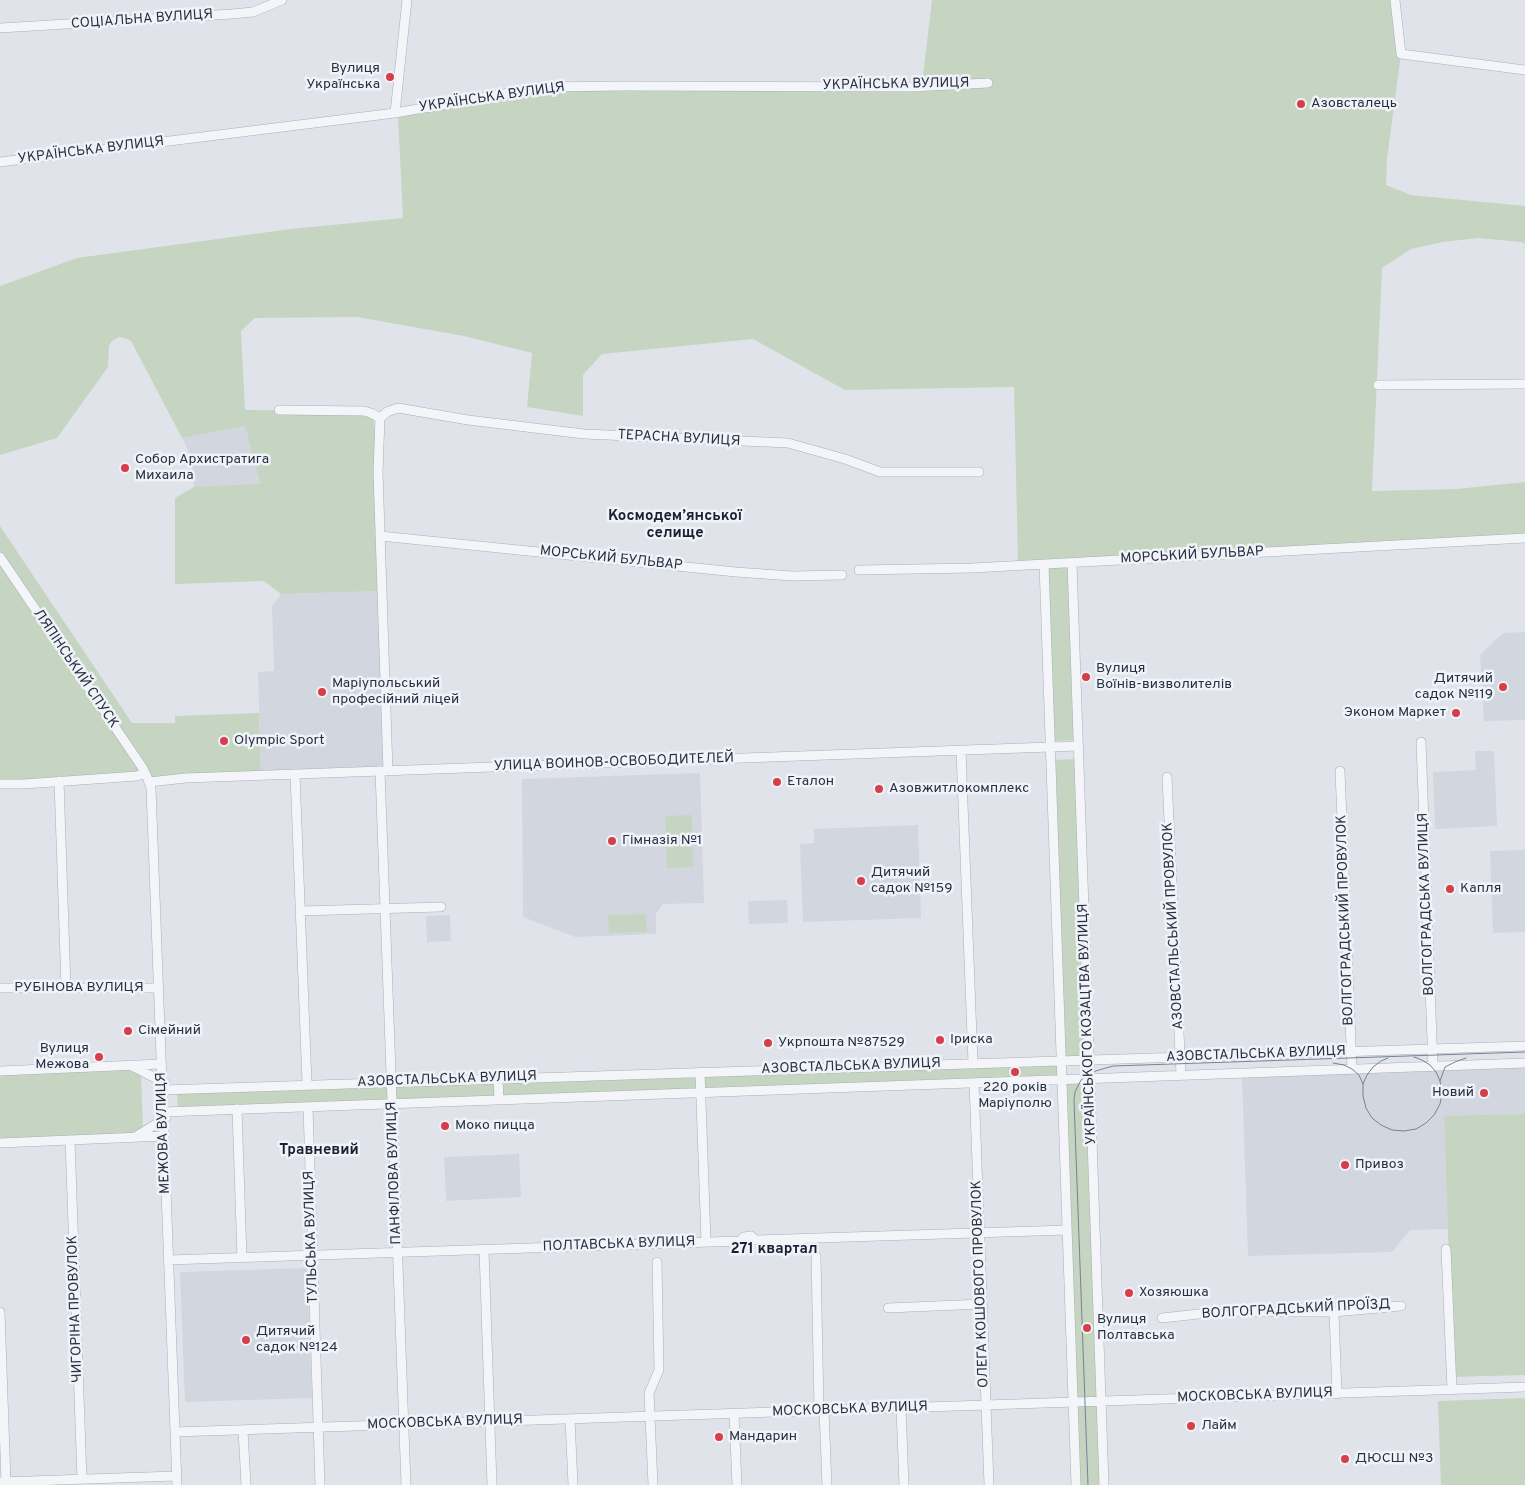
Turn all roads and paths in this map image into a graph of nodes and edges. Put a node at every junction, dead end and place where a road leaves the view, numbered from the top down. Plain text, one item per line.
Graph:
1 (282, 0) edge
2 (407, 0) edge
3 (1395, 0) edge
4 (0, 28) edge
5 (1525, 70) edge
6 (988, 83) dead end
7 (395, 113) junction
8 (0, 162) edge
9 (1525, 384) edge
10 (1378, 385) dead end
11 (280, 410) dead end
12 (380, 418) junction
13 (979, 472) dead end
14 (380, 536) junction
15 (1525, 538) edge
16 (0, 557) edge
17 (1072, 563) junction
18 (1044, 564) junction
19 (859, 570) dead end
20 (842, 574) dead end
21 (1421, 742) dead end
22 (1078, 746) junction
23 (1050, 747) junction
24 (962, 750) junction
25 (384, 771) junction
26 (1340, 771) dead end
27 (145, 773) junction
28 (295, 774) junction
29 (1167, 777) dead end
30 (58, 781) junction
31 (149, 782) junction
32 (0, 784) edge
33 (441, 907) dead end
34 (385, 908) junction
35 (300, 911) junction
36 (0, 988) edge
37 (66, 988) junction
38 (158, 988) junction
39 (1525, 1046) edge
40 (1432, 1049) junction
41 (1351, 1052) junction
42 (1180, 1058) junction
43 (1062, 1060) junction
44 (1089, 1061) junction
45 (973, 1063) junction
46 (1525, 1063) edge
47 (161, 1064) junction
48 (130, 1065) junction
49 (1433, 1067) junction
50 (1352, 1070) junction
51 (0, 1071) edge
52 (700, 1072) junction
53 (1181, 1075) junction
54 (498, 1078) junction
55 (1090, 1079) junction
56 (1062, 1081) junction
57 (391, 1082) junction
58 (974, 1083) junction
59 (307, 1084) junction
60 (162, 1085) junction
61 (701, 1093) junction
62 (499, 1100) junction
63 (392, 1104) junction
64 (308, 1107) junction
65 (237, 1109) junction
66 (163, 1116) junction
67 (164, 1136) junction
68 (134, 1137) junction
69 (70, 1140) junction
70 (0, 1143) edge
71 (1067, 1230) junction
72 (980, 1233) junction
73 (706, 1242) junction
74 (1446, 1249) dead end
75 (484, 1250) junction
76 (398, 1253) junction
77 (312, 1256) junction
78 (816, 1256) dead end
79 (242, 1258) junction
80 (168, 1260) junction
81 (657, 1262) dead end
82 (982, 1304) junction
83 (1401, 1306) dead end
84 (888, 1308) dead end
85 (0, 1312) edge
86 (1334, 1312) junction
87 (1162, 1318) dead end
88 (1525, 1387) edge
89 (1452, 1390) junction
90 (1337, 1394) junction
91 (1073, 1402) junction
92 (1101, 1402) junction
93 (986, 1405) junction
94 (901, 1408) junction
95 (822, 1411) junction
96 (734, 1414) junction
97 (650, 1416) junction
98 (570, 1419) junction
99 (490, 1422) junction
100 (404, 1425) junction
101 (318, 1428) junction
102 (244, 1430) junction
103 (175, 1432) junction
104 (82, 1479) junction
105 (176, 1480) edge
106 (3, 1482) edge
107 (246, 1485) edge
108 (320, 1485) edge
109 (406, 1485) edge
110 (492, 1485) edge
111 (573, 1485) edge
112 (653, 1485) edge
113 (737, 1485) edge
114 (827, 1485) edge
115 (904, 1485) edge
116 (989, 1485) edge
117 (1076, 1485) edge
118 (1104, 1485) edge

1 - 4 street, СОЦІАЛЬНА ВУЛИЦЯ
2 - 7 street
3 - 5 street
6 - 7 street, УКРАЇНСЬКА ВУЛИЦЯ
7 - 8 street, УКРАЇНСЬКА ВУЛИЦЯ
9 - 10 street
11 - 12 street
12 - 13 street, ТЕРАСНА ВУЛИЦЯ
12 - 14 street
14 - 20 street, МОРСЬКИЙ БУЛЬВАР
14 - 25 street
15 - 17 street, МОРСЬКИЙ БУЛЬВАР
16 - 27 street, ЛЯПІНСЬКИЙ СПУСК
17 - 18 street, МОРСЬКИЙ БУЛЬВАР
17 - 22 street, УКРАЇНСЬКОГО КОЗАЦТВА ВУЛИЦЯ
18 - 19 street, МОРСЬКИЙ БУЛЬВАР
18 - 23 street, УКРАЇНСЬКОГО КОЗАЦТВА ВУЛИЦЯ
21 - 40 street, ВОЛГОГРАДСЬКА ВУЛИЦЯ
22 - 23 street, УЛИЦА ВОИНОВ-ОСВОБОДИТЕЛЕЙ
22 - 44 street, УКРАЇНСЬКОГО КОЗАЦТВА ВУЛИЦЯ
23 - 24 street, УЛИЦА ВОИНОВ-ОСВОБОДИТЕЛЕЙ
23 - 43 street, УКРАЇНСЬКОГО КОЗАЦТВА ВУЛИЦЯ
24 - 25 street, УЛИЦА ВОИНОВ-ОСВОБОДИТЕЛЕЙ
24 - 45 street
25 - 28 street, УЛИЦА ВОИНОВ-ОСВОБОДИТЕЛЕЙ
25 - 34 street, ПАНФІЛОВА ВУЛИЦЯ
26 - 41 street, ВОЛГОГРАДСЬКИЙ ПРОВУЛОК
27 - 30 street
27 - 31 street, ЛЯПІНСЬКИЙ СПУСК
28 - 31 street, УЛИЦА ВОИНОВ-ОСВОБОДИТЕЛЕЙ
28 - 35 street
29 - 42 street, АЗОВСТАЛЬСЬКИЙ ПРОВУЛОК
30 - 32 street
30 - 37 street
31 - 38 street, МЕЖОВА ВУЛИЦЯ
33 - 34 street
34 - 35 street
34 - 57 street, ПАНФІЛОВА ВУЛИЦЯ
35 - 59 street
36 - 37 street, РУБІНОВА ВУЛИЦЯ
37 - 38 street, РУБІНОВА ВУЛИЦЯ
38 - 47 street, МЕЖОВА ВУЛИЦЯ
39 - 40 street, АЗОВСТАЛЬСЬКА ВУЛИЦЯ
40 - 41 street, АЗОВСТАЛЬСЬКА ВУЛИЦЯ
40 - 49 street, ВОЛГОГРАДСЬКА ВУЛИЦЯ
41 - 42 street, АЗОВСТАЛЬСЬКА ВУЛИЦЯ
41 - 50 street, ВОЛГОГРАДСЬКИЙ ПРОВУЛОК
42 - 44 street, АЗОВСТАЛЬСЬКА ВУЛИЦЯ
42 - 53 street, АЗОВСТАЛЬСЬКИЙ ПРОВУЛОК
43 - 44 street, АЗОВСТАЛЬСЬКА ВУЛИЦЯ
43 - 45 street, АЗОВСТАЛЬСЬКА ВУЛИЦЯ
43 - 56 street, УКРАЇНСЬКОГО КОЗАЦТВА ВУЛИЦЯ
44 - 55 street, УКРАЇНСЬКОГО КОЗАЦТВА ВУЛИЦЯ
45 - 52 street, АЗОВСТАЛЬСЬКА ВУЛИЦЯ
46 - 49 street, АЗОВСТАЛЬСЬКА ВУЛИЦЯ
47 - 48 street
47 - 60 street, МЕЖОВА ВУЛИЦЯ
48 - 51 street
48 - 60 street
49 - 50 street, АЗОВСТАЛЬСЬКА ВУЛИЦЯ
50 - 53 street, АЗОВСТАЛЬСЬКА ВУЛИЦЯ
52 - 54 street, АЗОВСТАЛЬСЬКА ВУЛИЦЯ
52 - 61 street
53 - 55 street, АЗОВСТАЛЬСЬКА ВУЛИЦЯ
54 - 57 street, АЗОВСТАЛЬСЬКА ВУЛИЦЯ
54 - 62 street
55 - 56 street, АЗОВСТАЛЬСЬКА ВУЛИЦЯ
55 - 92 street, УКРАЇНСЬКОГО КОЗАЦТВА ВУЛИЦЯ
56 - 58 street, АЗОВСТАЛЬСЬКА ВУЛИЦЯ
56 - 71 street, УКРАЇНСЬКОГО КОЗАЦТВА ВУЛИЦЯ
57 - 59 street, АЗОВСТАЛЬСЬКА ВУЛИЦЯ
57 - 63 street, ПАНФІЛОВА ВУЛИЦЯ
58 - 61 street, АЗОВСТАЛЬСЬКА ВУЛИЦЯ
58 - 72 street, ОЛЕГА КОШОВОГО ПРОВУЛОК
59 - 60 street, АЗОВСТАЛЬСЬКА ВУЛИЦЯ
60 - 66 street, МЕЖОВА ВУЛИЦЯ
61 - 62 street, АЗОВСТАЛЬСЬКА ВУЛИЦЯ
61 - 73 street
62 - 63 street, АЗОВСТАЛЬСЬКА ВУЛИЦЯ
63 - 64 street, АЗОВСТАЛЬСЬКА ВУЛИЦЯ
63 - 76 street, ПАНФІЛОВА ВУЛИЦЯ
64 - 65 street, АЗОВСТАЛЬСЬКА ВУЛИЦЯ
64 - 77 street, ТУЛЬСЬКА ВУЛИЦЯ
65 - 66 street, АЗОВСТАЛЬСЬКА ВУЛИЦЯ
65 - 79 street
66 - 67 street, МЕЖОВА ВУЛИЦЯ
66 - 68 street, АЗОВСТАЛЬСЬКА ВУЛИЦЯ
67 - 68 street, АЗОВСТАЛЬСЬКА ВУЛИЦЯ
67 - 80 street, МЕЖОВА ВУЛИЦЯ
68 - 69 street, АЗОВСТАЛЬСЬКА ВУЛИЦЯ
69 - 70 street, АЗОВСТАЛЬСЬКА ВУЛИЦЯ
69 - 104 street, ЧИГОРІНА ПРОВУЛОК
71 - 72 street, ПОЛТАВСЬКА ВУЛИЦЯ
71 - 91 street, УКРАЇНСЬКОГО КОЗАЦТВА ВУЛИЦЯ
72 - 73 street, ПОЛТАВСЬКА ВУЛИЦЯ
72 - 82 street, ОЛЕГА КОШОВОГО ПРОВУЛОК
73 - 75 street, ПОЛТАВСЬКА ВУЛИЦЯ
74 - 89 street
75 - 76 street, ПОЛТАВСЬКА ВУЛИЦЯ
75 - 99 street
76 - 77 street, ПОЛТАВСЬКА ВУЛИЦЯ
76 - 100 street, ПАНФІЛОВА ВУЛИЦЯ
77 - 79 street, ПОЛТАВСЬКА ВУЛИЦЯ
77 - 101 street, ТУЛЬСЬКА ВУЛИЦЯ
78 - 95 street
79 - 80 street, ПОЛТАВСЬКА ВУЛИЦЯ
80 - 103 street, МЕЖОВА ВУЛИЦЯ
81 - 97 street
82 - 84 street
82 - 93 street, ОЛЕГА КОШОВОГО ПРОВУЛОК
83 - 86 street, ВОЛГОГРАДСЬКИЙ ПРОЇЗД
85 - 106 street
86 - 87 street, ВОЛГОГРАДСЬКИЙ ПРОЇЗД
86 - 90 street
88 - 89 street, МОСКОВСЬКА ВУЛИЦЯ
89 - 90 street, МОСКОВСЬКА ВУЛИЦЯ
90 - 92 street, МОСКОВСЬКА ВУЛИЦЯ
91 - 92 street, МОСКОВСЬКА ВУЛИЦЯ
91 - 93 street, МОСКОВСЬКА ВУЛИЦЯ
91 - 117 street, УКРАЇНСЬКОГО КОЗАЦТВА ВУЛИЦЯ
92 - 118 street, УКРАЇНСЬКОГО КОЗАЦТВА ВУЛИЦЯ
93 - 94 street, МОСКОВСЬКА ВУЛИЦЯ
93 - 116 street, ОЛЕГА КОШОВОГО ПРОВУЛОК
94 - 95 street, МОСКОВСЬКА ВУЛИЦЯ
94 - 115 street
95 - 96 street, МОСКОВСЬКА ВУЛИЦЯ
95 - 114 street
96 - 97 street, МОСКОВСЬКА ВУЛИЦЯ
96 - 113 street
97 - 98 street, МОСКОВСЬКА ВУЛИЦЯ
97 - 112 street
98 - 99 street, МОСКОВСЬКА ВУЛИЦЯ
98 - 111 street
99 - 100 street, МОСКОВСЬКА ВУЛИЦЯ
99 - 110 street
100 - 101 street, МОСКОВСЬКА ВУЛИЦЯ
100 - 109 street, ПАНФІЛОВА ВУЛИЦЯ
101 - 102 street, МОСКОВСЬКА ВУЛИЦЯ
101 - 108 street, ТУЛЬСЬКА ВУЛИЦЯ
102 - 103 street, МОСКОВСЬКА ВУЛИЦЯ
102 - 107 street
103 - 105 street, МЕЖОВА ВУЛИЦЯ
104 - 105 street
104 - 106 street

